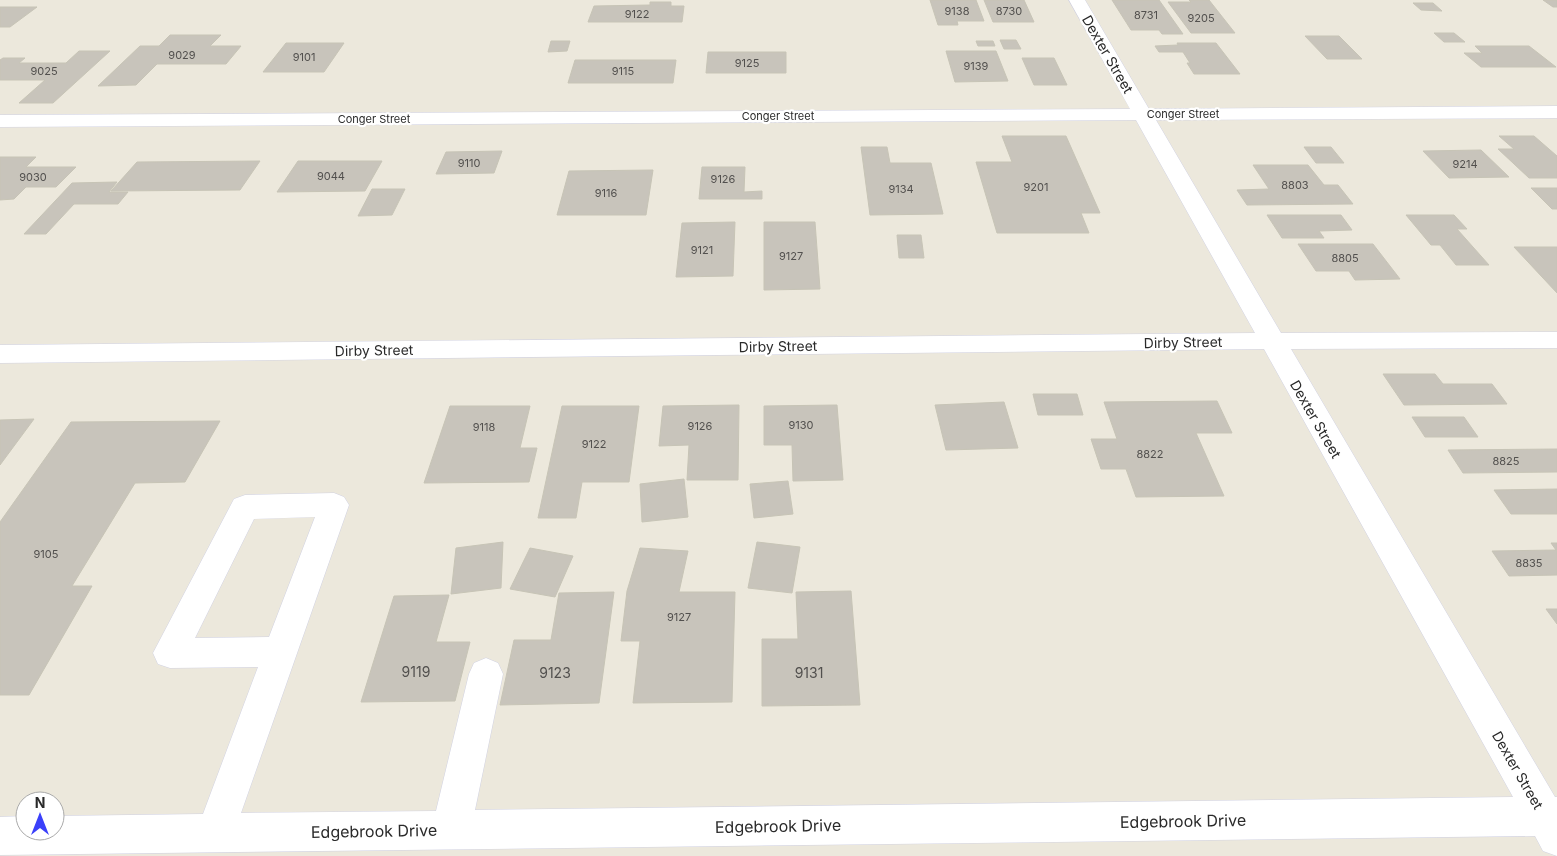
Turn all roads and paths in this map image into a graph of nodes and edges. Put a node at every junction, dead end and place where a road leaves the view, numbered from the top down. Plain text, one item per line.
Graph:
1 (1077, 0) edge
2 (1557, 112) edge
3 (1142, 114) junction
4 (0, 121) edge
5 (1557, 340) edge
6 (1271, 341) junction
7 (0, 354) edge
8 (280, 652) junction
9 (486, 674) dead end
10 (1553, 823) edge
11 (451, 830) junction
12 (215, 833) junction
13 (0, 836) edge

1 - 3 street, Dexter Street
2 - 3 street, Conger Street
3 - 4 street, Conger Street
3 - 6 street, Dexter Street
5 - 6 street, Dirby Street
6 - 7 street, Dirby Street
6 - 10 street, Dexter Street
8 - 8 street
8 - 12 street
9 - 11 street
10 - 11 street, Edgebrook Drive
11 - 12 street, Edgebrook Drive
12 - 13 street, Edgebrook Drive

